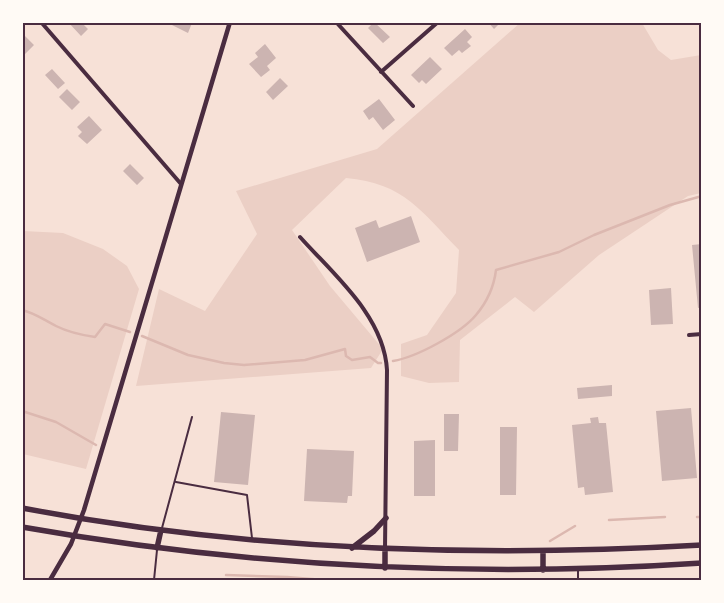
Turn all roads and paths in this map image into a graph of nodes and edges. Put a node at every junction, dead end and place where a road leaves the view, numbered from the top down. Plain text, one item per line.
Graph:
1 (42, 22) edge
2 (230, 22) edge
3 (336, 22) edge
4 (438, 22) edge
5 (381, 72) junction
6 (413, 106) dead end
7 (181, 184) junction
8 (300, 237) dead end
9 (689, 334) dead end
10 (702, 334) edge
11 (192, 417) dead end
12 (176, 482) junction
13 (22, 508) edge
14 (81, 518) junction
15 (386, 518) junction
16 (22, 527) edge
17 (161, 530) junction
18 (74, 536) junction
19 (252, 540) junction
20 (702, 545) edge
21 (157, 548) junction
22 (352, 548) junction
23 (385, 549) junction
24 (543, 552) junction
25 (702, 563) edge
26 (385, 568) junction
27 (578, 569) junction
28 (543, 570) junction
29 (50, 580) edge
30 (154, 580) edge
31 (578, 580) edge

1 - 7 street
2 - 7 street
3 - 5 street
4 - 5 street
5 - 6 street
7 - 14 street
8 - 15 street
9 - 10 street
11 - 12 lane
12 - 17 lane
12 - 19 lane
13 - 14 highway
14 - 17 highway
14 - 18 street
15 - 22 highway
15 - 23 street
16 - 18 highway
17 - 19 highway
17 - 21 highway
18 - 21 highway
18 - 29 street
19 - 22 highway
20 - 24 highway
21 - 26 highway
21 - 30 lane
22 - 23 highway
23 - 24 highway
23 - 26 highway
24 - 28 highway
25 - 27 highway
26 - 28 highway
27 - 28 highway
27 - 31 lane

